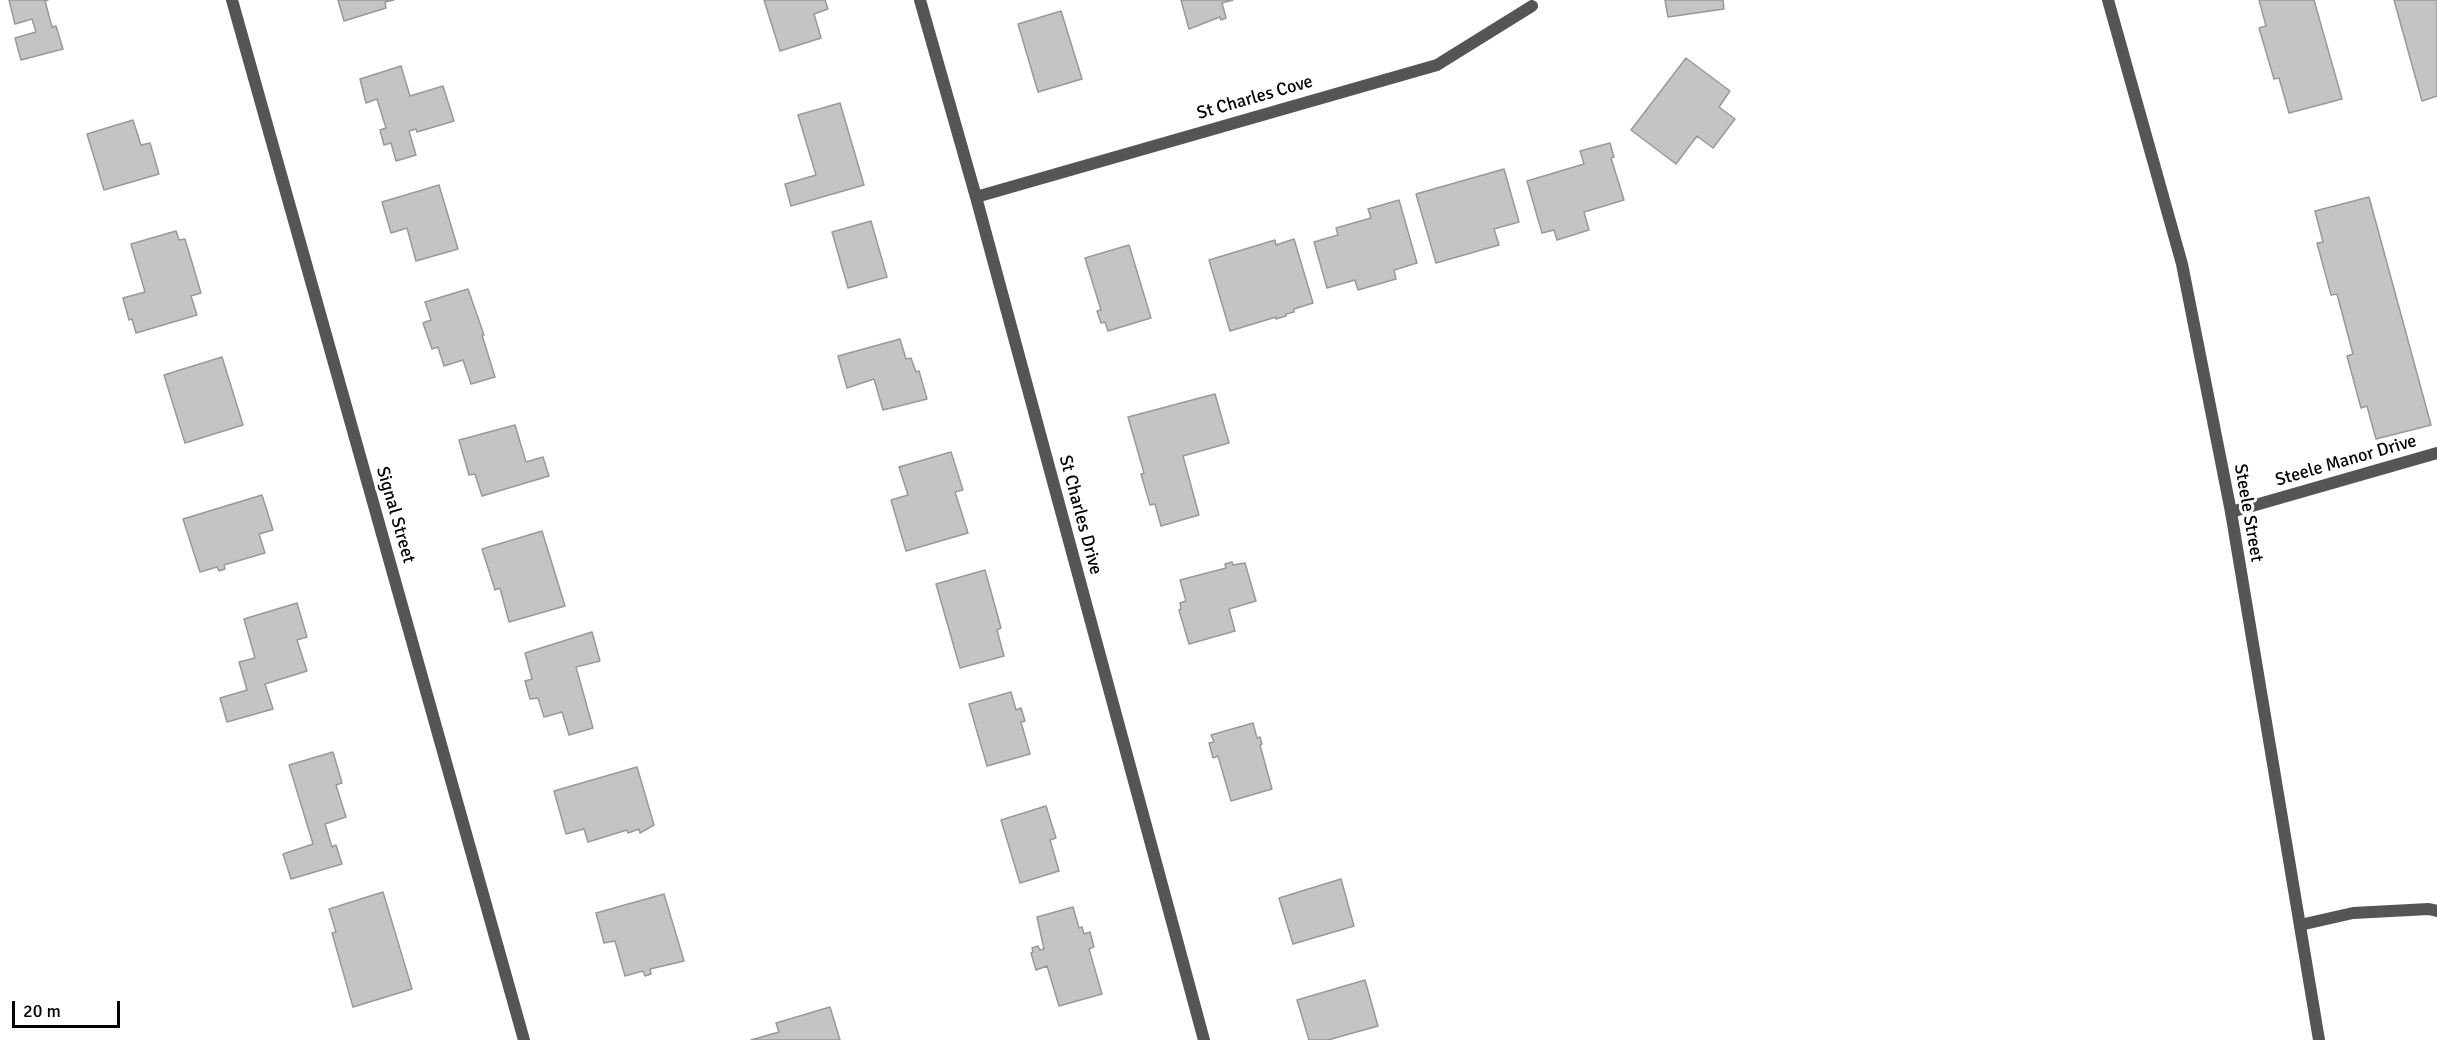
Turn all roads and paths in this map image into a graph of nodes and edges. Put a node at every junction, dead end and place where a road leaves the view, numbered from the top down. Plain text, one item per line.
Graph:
1 (232, 0) edge
2 (920, 0) edge
3 (2108, 0) edge
4 (1532, 6) dead end
5 (976, 197) junction
6 (2437, 453) edge
7 (2231, 512) junction
8 (2437, 911) edge
9 (2300, 925) junction
10 (524, 1040) edge
11 (1204, 1040) edge
12 (2319, 1040) edge

1 - 10 street, Signal Street
2 - 5 street, St Charles Drive
3 - 7 street, Steele Street
4 - 5 street, St Charles Cove
5 - 11 street, St Charles Drive
6 - 7 street, Steele Manor Drive
7 - 9 street, Steele Street
8 - 9 street
9 - 12 street, Steele Street

